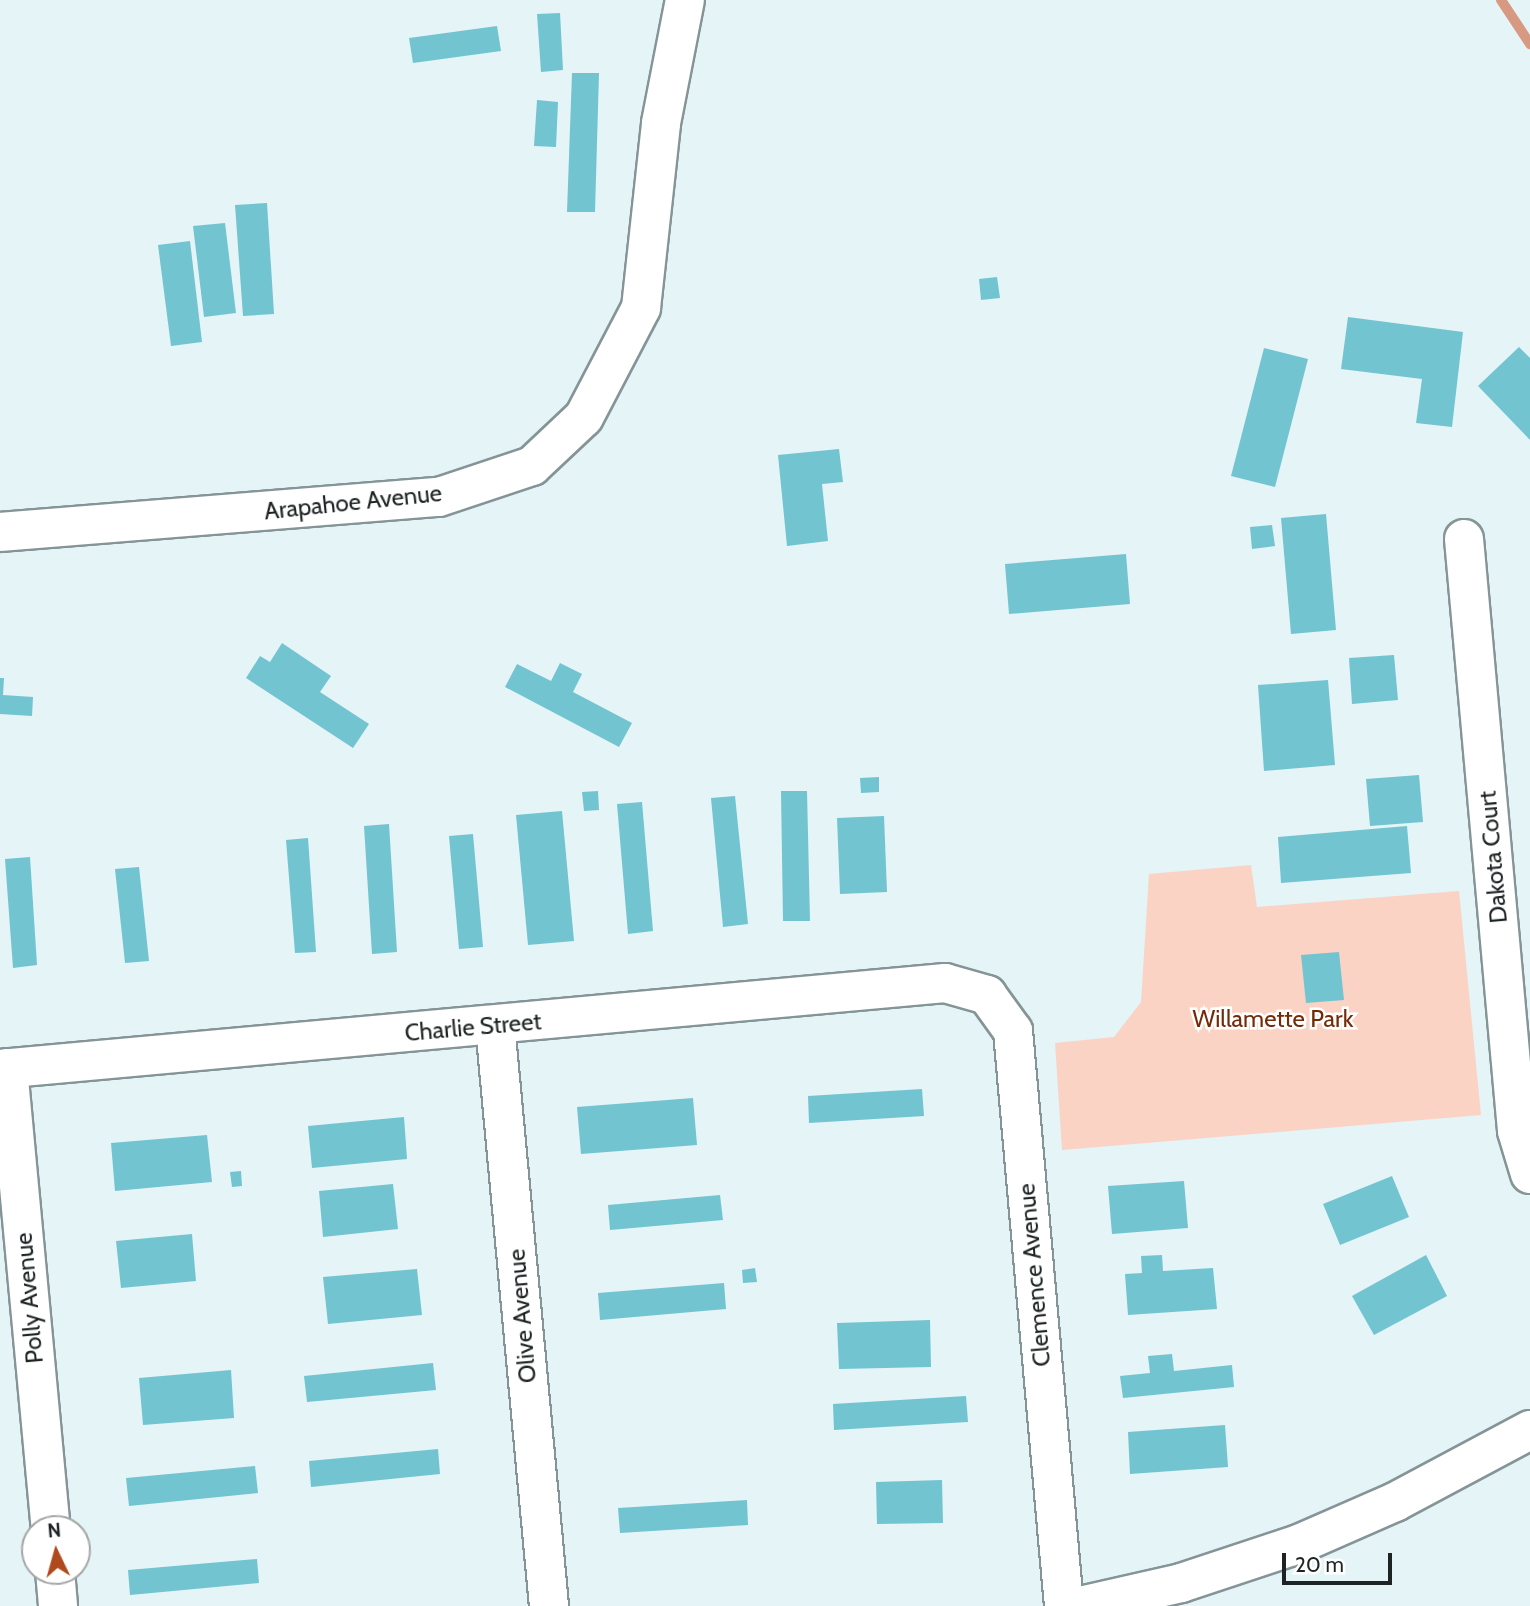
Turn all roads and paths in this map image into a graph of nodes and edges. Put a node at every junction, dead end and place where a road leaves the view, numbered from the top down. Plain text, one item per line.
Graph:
1 (685, 0) edge
2 (0, 532) edge
3 (1464, 539) dead end
4 (945, 983) joint
5 (495, 1025) junction
6 (4, 1068) edge
7 (1530, 1174) edge
8 (1530, 1430) edge
9 (50, 1515) edge
10 (56, 1585) edge
11 (58, 1606) edge
12 (549, 1606) edge
13 (1064, 1606) edge
14 (1080, 1606) edge

1 - 2 street, Arapahoe Avenue
3 - 7 street, Dakota Court
4 - 5 street, Charlie Street
4 - 13 street, Clemence Avenue
5 - 6 street, Charlie Street
5 - 12 street, Olive Avenue
6 - 9 street, Polly Avenue
8 - 14 street
10 - 11 street

